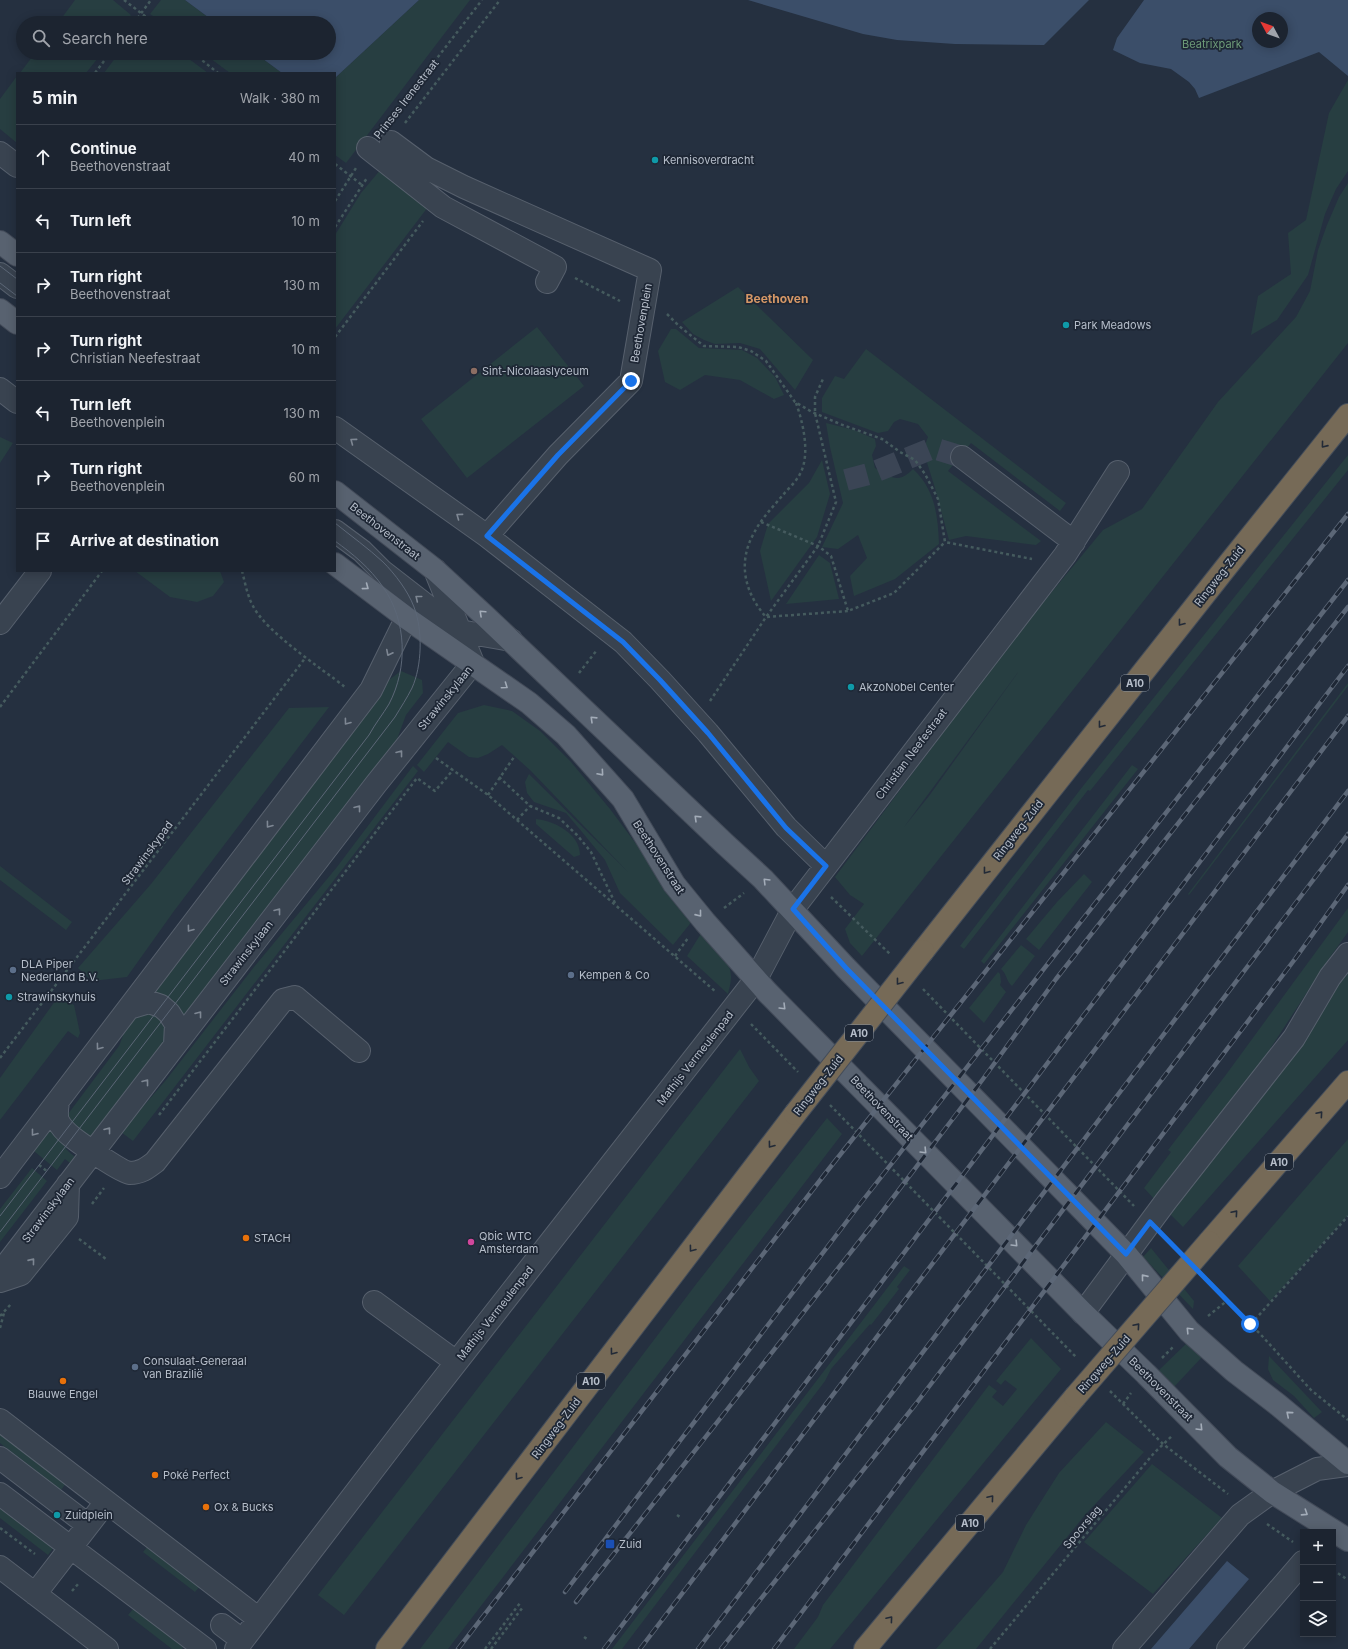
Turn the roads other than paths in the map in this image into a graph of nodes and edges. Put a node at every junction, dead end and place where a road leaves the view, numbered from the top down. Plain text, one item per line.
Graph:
1 (0, 153) edge
2 (16, 165) edge
3 (0, 242) edge
4 (16, 254) edge
5 (0, 274) edge
6 (547, 282) dead end
7 (16, 286) edge
8 (0, 310) edge
9 (16, 322) edge
10 (0, 389) edge
11 (16, 401) edge
12 (1348, 415) edge
13 (336, 429) edge
14 (962, 457) tunnel mouth
15 (1118, 472) dead end
16 (336, 493) edge
17 (336, 532) edge
18 (487, 536) junction
19 (1074, 542) junction
20 (336, 565) edge
21 (434, 570) junction
22 (382, 571) junction
23 (39, 572) edge
24 (408, 619) junction
25 (0, 623) edge
26 (459, 631) junction
27 (510, 640) junction
28 (473, 663) junction
29 (826, 866) junction
30 (793, 909) junction
31 (1348, 954) edge
32 (756, 979) junction
33 (129, 1008) junction
34 (175, 1045) junction
35 (359, 1051) dead end
36 (1348, 1082) edge
37 (58, 1102) junction
38 (93, 1151) junction
39 (0, 1177) edge
40 (68, 1184) junction
41 (1126, 1254) junction
42 (0, 1273) edge
43 (0, 1281) edge
44 (374, 1302) dead end
45 (1083, 1312) junction
46 (456, 1362) junction
47 (0, 1420) edge
48 (0, 1458) edge
49 (1348, 1464) edge
50 (1272, 1492) junction
51 (0, 1494) edge
52 (106, 1502) junction
53 (88, 1524) junction
54 (1328, 1529) edge
55 (70, 1548) junction
56 (1300, 1553) edge
57 (0, 1567) edge
58 (35, 1594) junction
59 (262, 1614) junction
60 (222, 1625) dead end
61 (239, 1645) edge
62 (107, 1649) edge
63 (205, 1649) edge
64 (387, 1649) edge
65 (865, 1649) edge
66 (1124, 1649) edge
67 (1228, 1649) edge

1 - 2 street
3 - 4 main road
5 - 7 street
6 - 18 street, Beethovenplein
8 - 9 main road
10 - 11 street
12 -> 64 highway, Ringweg-Zuid / A10, bridge
18 -> 13 street
14 - 19 street
15 - 19 street, Christian Neefestraat
16 - 21 main road, Beethovenstraat
17 - 22 street
18 - 29 street
19 - 29 street, Christian Neefestraat
20 -> 24 main road, Beethovenstraat
21 - 26 street, Beethovenstraat
27 -> 21 main road, Beethovenstraat
22 - 24 street
26 -> 22 street
23 - 25 street
24 - 26 street
24 - 28 main road, Beethovenstraat
24 -> 33 street
26 - 27 street
26 - 28 street, Strawinskylaan
30 -> 27 main road, Beethovenstraat
28 -> 32 main road, Beethovenstraat
34 -> 28 street, Strawinskylaan
29 - 30 street, Christian Neefestraat
30 - 32 street, Mathijs Vermeulenpad
30 - 41 main road, Beethovenstraat
31 - 41 street
32 -> 45 main road, Beethovenstraat
32 - 46 street, Mathijs Vermeulenpad
33 - 34 street
33 -> 37 street
38 -> 34 street, Strawinskylaan
35 - 38 street
65 -> 36 highway, Ringweg-Zuid / A10, bridge
37 - 38 street
37 -> 39 street
38 - 40 street, Strawinskylaan
40 - 42 street, Strawinskylaan
43 -> 40 street
41 - 45 street
49 -> 41 main road, Beethovenstraat
44 - 46 street
45 -> 50 main road, Beethovenstraat
46 - 59 street, Mathijs Vermeulenpad
47 - 52 street
48 - 53 street
49 - 50 street
50 -> 54 main road, Beethovenstraat
50 - 66 street
51 - 55 street
52 - 53 street
52 - 59 street
53 - 55 street
55 - 58 street
55 - 63 street
56 - 67 street
57 - 58 street
58 - 62 street
59 - 61 street
60 - 61 street

